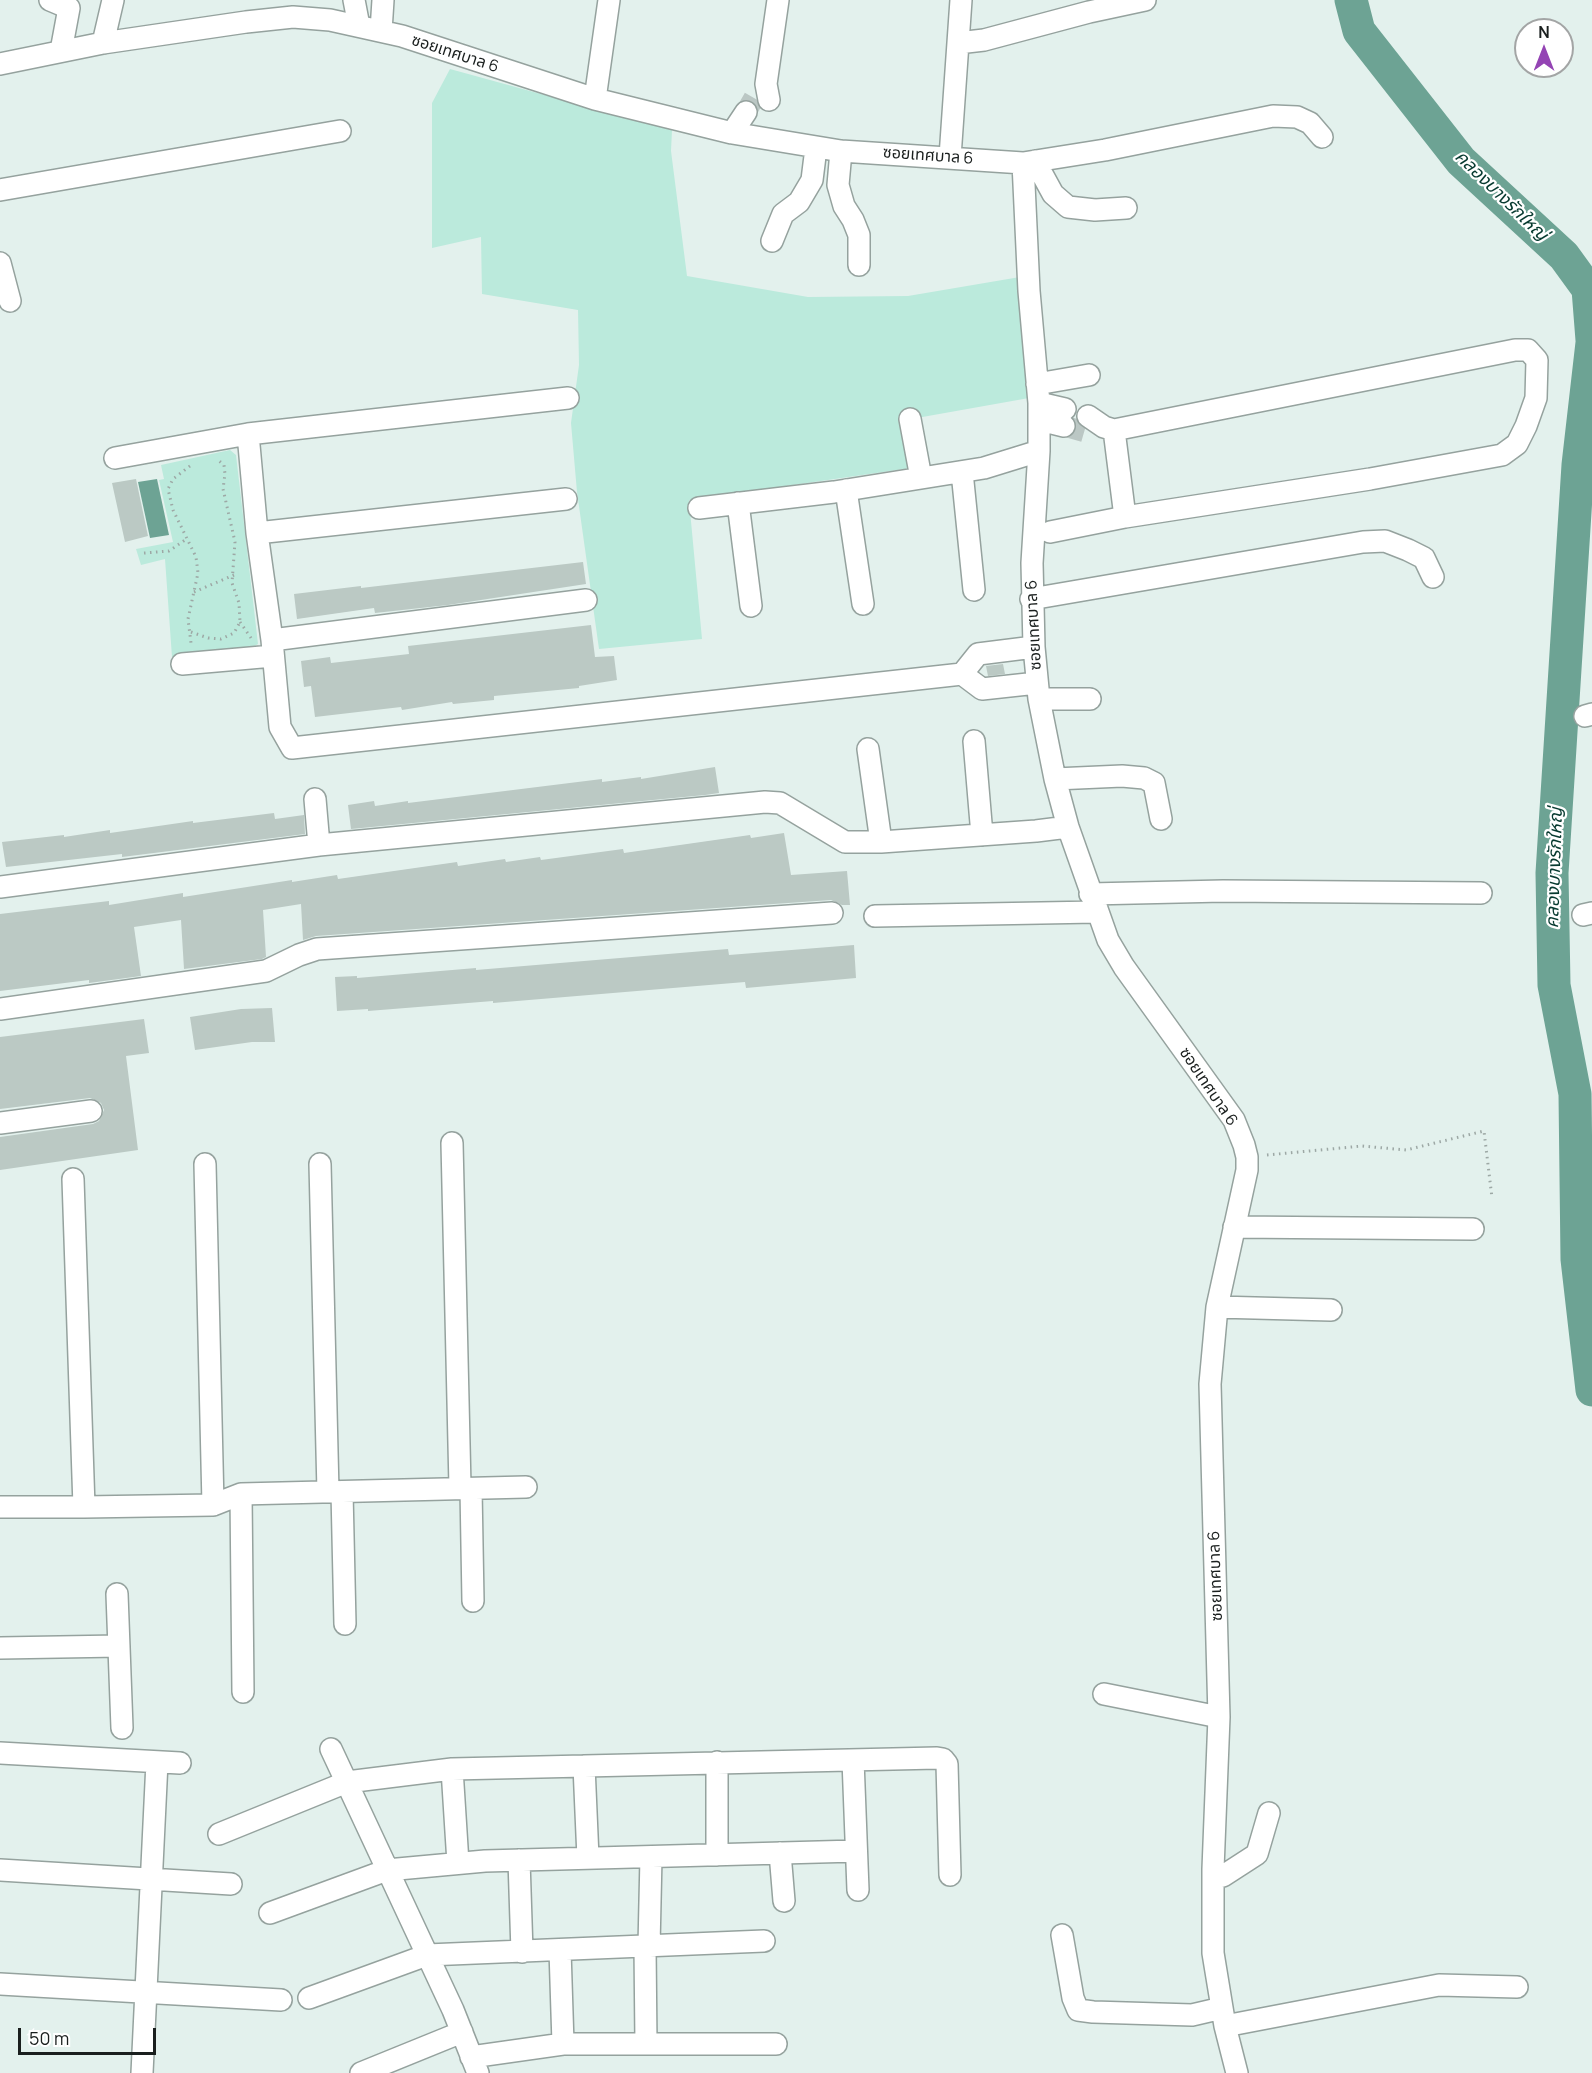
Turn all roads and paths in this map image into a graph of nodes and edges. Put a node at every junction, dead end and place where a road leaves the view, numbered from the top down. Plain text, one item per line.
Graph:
1 (113, 0) edge
2 (354, 0) edge
3 (383, 0) edge
4 (609, 0) edge
5 (778, 0) edge
6 (961, 0) edge
7 (1144, 0) edge
8 (63, 3) edge
9 (294, 8) edge
10 (359, 26) junction
11 (381, 31) junction
12 (103, 43) junction
13 (958, 43) junction
14 (61, 51) junction
15 (0, 64) edge
16 (595, 99) junction
17 (761, 102) junction
18 (340, 131) dead end
19 (732, 133) junction
20 (1322, 137) dead end
21 (770, 139) junction
22 (816, 148) junction
23 (841, 151) junction
24 (950, 157) junction
25 (1029, 162) junction
26 (0, 190) edge
27 (1126, 208) dead end
28 (772, 241) dead end
29 (0, 263) edge
30 (859, 265) dead end
31 (10, 300) dead end
32 (1089, 375) dead end
33 (568, 398) dead end
34 (1039, 402) junction
35 (1064, 418) tunnel mouth
36 (910, 419) dead end
37 (248, 434) junction
38 (1039, 451) junction
39 (115, 458) dead end
40 (209, 460) dead end
41 (193, 465) dead end
42 (962, 472) junction
43 (921, 478) junction
44 (846, 490) junction
45 (566, 499) dead end
46 (738, 504) junction
47 (699, 508) dead end
48 (1125, 518) junction
49 (1050, 532) dead end
50 (257, 533) junction
51 (188, 538) junction
52 (144, 553) dead end
53 (234, 575) junction
54 (1433, 577) dead end
55 (974, 590) dead end
56 (194, 592) junction
57 (1031, 599) junction
58 (586, 600) dead end
59 (863, 604) dead end
60 (751, 606) dead end
61 (190, 632) junction
62 (1034, 647) junction
63 (272, 648) junction
64 (187, 663) joint
65 (962, 674) junction
66 (1038, 691) junction
67 (1090, 699) dead end
68 (974, 741) dead end
69 (868, 749) dead end
70 (1055, 778) junction
71 (315, 799) dead end
72 (1161, 819) dead end
73 (1068, 827) junction
74 (982, 835) junction
75 (880, 842) junction
76 (319, 845) junction
77 (0, 887) edge
78 (1481, 893) dead end
79 (1093, 903) junction
80 (832, 913) dead end
81 (875, 916) dead end
82 (0, 1009) edge
83 (91, 1111) dead end
84 (0, 1123) edge
85 (452, 1143) dead end
86 (1247, 1157) junction
87 (206, 1164) dead end
88 (320, 1164) dead end
89 (74, 1179) dead end
90 (1492, 1198) dead end
91 (1234, 1227) junction
92 (1473, 1229) dead end
93 (1217, 1306) junction
94 (1331, 1310) dead end
95 (526, 1487) dead end
96 (465, 1488) junction
97 (335, 1492) junction
98 (240, 1494) junction
99 (213, 1505) junction
100 (0, 1507) edge
101 (84, 1507) junction
102 (117, 1594) dead end
103 (473, 1601) dead end
104 (345, 1624) dead end
105 (119, 1646) junction
106 (0, 1648) edge
107 (243, 1692) dead end
108 (1104, 1695) dead end
109 (1219, 1717) junction
110 (122, 1728) dead end
111 (331, 1749) dead end
112 (0, 1753) edge
113 (853, 1760) junction
114 (157, 1762) junction
115 (717, 1762) junction
116 (180, 1763) dead end
117 (584, 1766) junction
118 (452, 1769) junction
119 (347, 1782) junction
120 (1269, 1814) dead end
121 (219, 1834) dead end
122 (856, 1851) junction
123 (780, 1853) junction
124 (717, 1855) junction
125 (651, 1857) junction
126 (588, 1858) junction
127 (519, 1860) junction
128 (458, 1863) junction
129 (0, 1870) edge
130 (387, 1870) junction
131 (950, 1875) dead end
132 (1213, 1877) junction
133 (152, 1879) junction
134 (231, 1884) dead end
135 (858, 1890) dead end
136 (784, 1901) dead end
137 (270, 1913) dead end
138 (1062, 1935) dead end
139 (764, 1941) dead end
140 (647, 1946) junction
141 (560, 1950) junction
142 (522, 1952) junction
143 (427, 1955) junction
144 (0, 1984) edge
145 (1517, 1987) dead end
146 (146, 1993) junction
147 (309, 1998) dead end
148 (281, 2000) dead end
149 (1223, 2017) junction
150 (462, 2032) junction
151 (563, 2043) junction
152 (646, 2043) junction
153 (776, 2043) dead end
154 (475, 2065) edge
155 (142, 2073) edge
156 (361, 2073) edge
157 (1237, 2073) edge

1 - 12 street
2 - 10 street
3 - 11 street
4 - 16 street
5 - 17 street
6 - 13 street
7 - 13 street
8 - 14 street
9 - 10 street, ซอยเทศบาล 6
9 - 12 street, ซอยเทศบาล 6
10 - 11 street, ซอยเทศบาล 6
11 - 16 street, ซอยเทศบาล 6
12 - 14 street, ซอยเทศบาล 6
13 - 24 street
14 - 15 street, ซอยเทศบาล 6
16 - 19 street, ซอยเทศบาล 6
17 - 19 street
17 - 21 street
18 - 26 street
19 - 21 street, ซอยเทศบาล 6
20 - 25 street
21 - 22 street, ซอยเทศบาล 6
22 - 23 street, ซอยเทศบาล 6
22 - 28 street
23 - 24 street, ซอยเทศบาล 6
23 - 30 street
24 - 25 street, ซอยเทศบาล 6
25 - 27 street
25 - 34 street, ซอยเทศบาล 6
29 - 31 street
32 - 34 street
33 - 37 street
34 - 35 street
34 - 38 street, ซอยเทศบาล 6
36 - 43 street
37 - 39 street
37 - 50 street
38 - 42 street
38 - 57 street, ซอยเทศบาล 6
40 - 53 path
41 - 51 path
42 - 43 street
42 - 55 street
43 - 44 street
44 - 46 street
44 - 59 street
45 - 50 street
46 - 47 street
46 - 60 street
48 - 48 street
48 - 49 street
50 - 63 street
51 - 52 path
51 - 56 path
53 - 56 path
53 - 61 path
54 - 57 street
56 - 61 path
57 - 62 street, ซอยเทศบาล 6
58 - 63 street
61 - 64 path
62 - 65 street
62 - 66 street, ซอยเทศบาล 6
63 - 64 street
63 - 65 street
65 - 66 street
66 - 67 street
66 - 70 street, ซอยเทศบาล 6
68 - 74 street
69 - 75 street
70 - 72 street
70 - 73 street, ซอยเทศบาล 6
71 - 76 street
73 - 74 street
73 - 79 street, ซอยเทศบาล 6
74 - 75 street
75 - 76 street
76 - 77 street
78 - 79 street
79 - 81 street
79 - 86 street, ซอยเทศบาล 6
80 - 82 street
83 - 84 street
85 - 96 street
86 - 90 path
86 - 91 street, ซอยเทศบาล 6
87 - 99 street
88 - 97 street
89 - 101 street
91 - 92 street
91 - 93 street, ซอยเทศบาล 6
93 - 94 street
93 - 109 street, ซอยเทศบาล 6
95 - 96 street
96 - 97 street
96 - 103 street
97 - 98 street
97 - 104 street
98 - 99 street
98 - 107 street
99 - 101 street
100 - 101 street
102 - 105 street
105 - 106 street
105 - 110 street
108 - 109 street
109 - 132 street, ซอยเทศบาล 6
111 - 119 street
112 - 114 street
113 - 115 street
113 - 122 street
113 - 131 street
114 - 116 street
114 - 133 street
115 - 117 street
115 - 124 street
117 - 118 street
117 - 126 street
118 - 119 street
118 - 128 street
119 - 121 street
119 - 130 street
120 - 132 street
122 - 123 street
122 - 135 street
123 - 124 street
123 - 136 street
124 - 125 street
125 - 126 street
125 - 140 street
126 - 127 street
127 - 128 street
127 - 142 street
128 - 130 street
129 - 133 street
130 - 137 street
130 - 143 street
132 - 149 street, ซอยเทศบาล 6
133 - 134 street
133 - 146 street
138 - 149 street
139 - 140 street
140 - 141 street
140 - 152 street
141 - 142 street
141 - 151 street
142 - 143 street
143 - 147 street
143 - 150 street
144 - 146 street
145 - 149 street
146 - 148 street
146 - 155 street
149 - 157 street, ซอยเทศบาล 6
150 - 154 street
150 - 156 street
151 - 152 street
151 - 154 street
152 - 153 street

